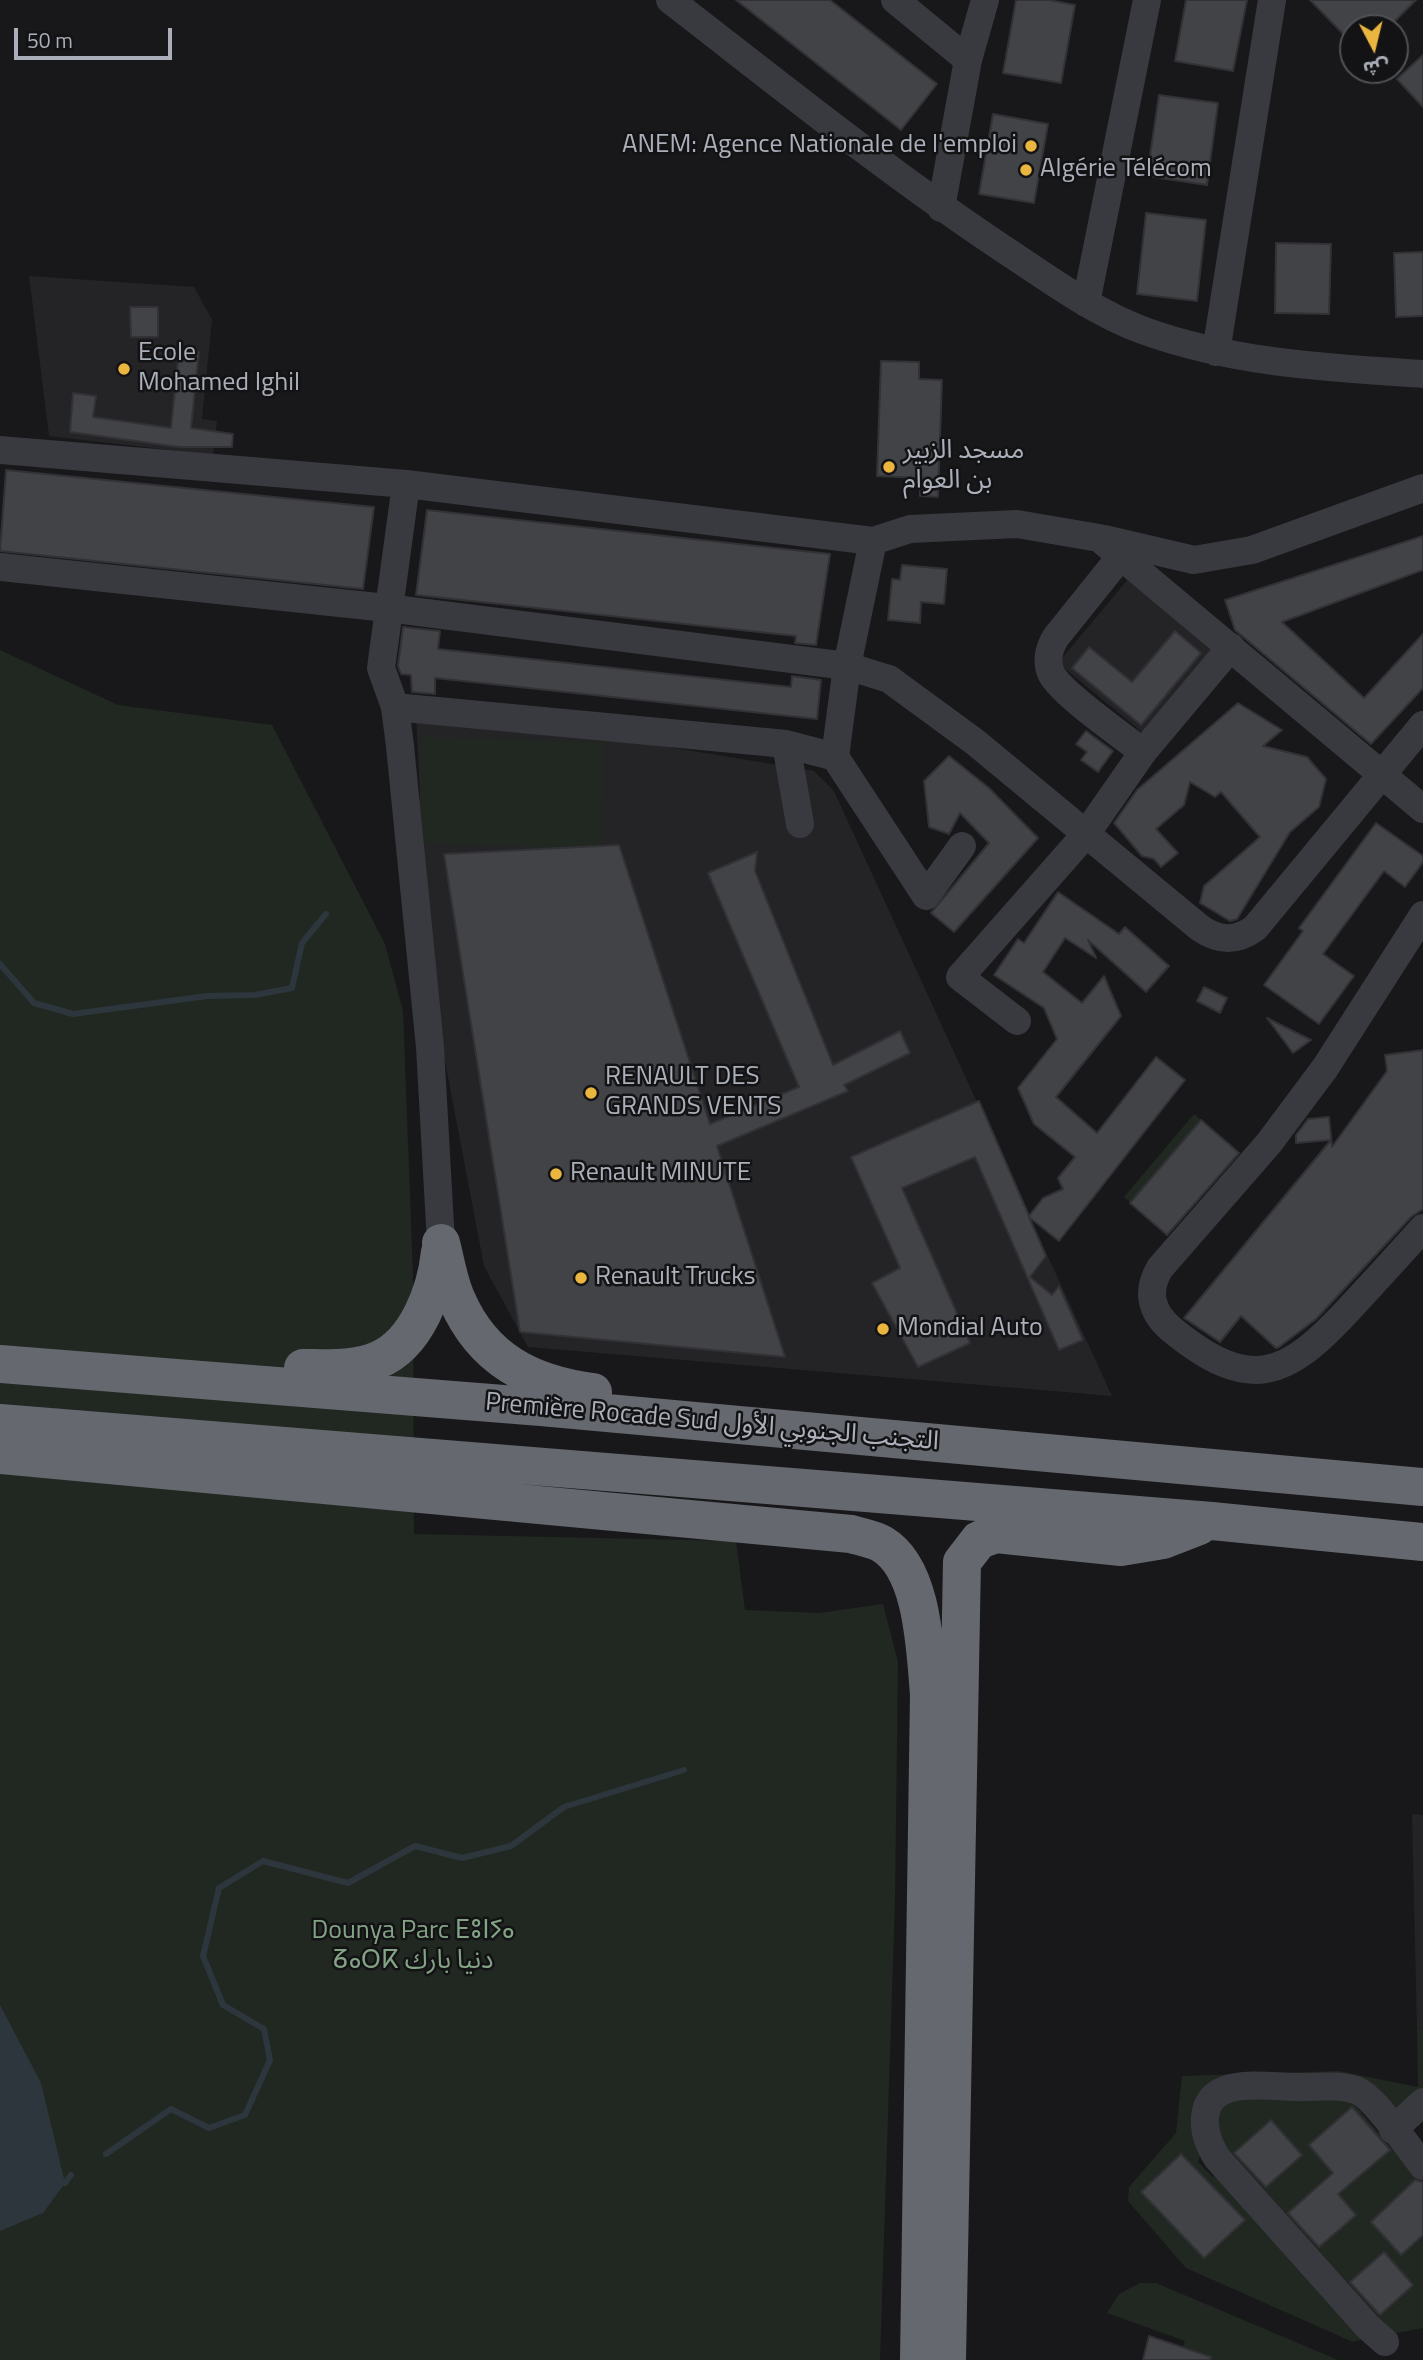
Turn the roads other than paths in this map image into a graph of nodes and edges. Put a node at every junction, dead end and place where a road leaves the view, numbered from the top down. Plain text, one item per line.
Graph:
1 (670, 0) edge
2 (895, 0) edge
3 (985, 0) edge
4 (1147, 0) edge
5 (1272, 0) edge
6 (968, 60) junction
7 (941, 208) junction
8 (1086, 303) junction
9 (1216, 352) junction
10 (1423, 374) edge
11 (0, 450) edge
12 (406, 484) junction
13 (1423, 488) edge
14 (1099, 538) junction
15 (873, 541) junction
16 (1121, 556) junction
17 (0, 567) edge
18 (387, 608) junction
19 (1231, 648) junction
20 (847, 666) junction
21 (395, 707) junction
22 (1423, 725) edge
23 (786, 744) junction
24 (1143, 752) junction
25 (835, 757) junction
26 (1381, 775) junction
27 (1423, 809) edge
28 (800, 824) dead end
29 (1086, 834) junction
30 (962, 846) dead end
31 (1423, 915) edge
32 (1017, 1021) dead end
33 (1423, 1228) edge
34 (441, 1243) junction
35 (0, 1353) edge
36 (0, 1364) edge
37 (0, 1423) edge
38 (1064, 1454) junction
39 (0, 1455) edge
40 (1423, 1487) edge
41 (1212, 1521) junction
42 (1423, 1542) edge
43 (940, 1934) junction
44 (1423, 2102) edge
45 (1393, 2130) junction
46 (1423, 2165) edge
47 (1385, 2342) dead end
48 (919, 2360) edge
49 (947, 2360) edge

1 - 7 street
2 - 6 street
3 - 6 street
4 - 8 street
5 - 9 street
6 - 7 street
7 - 8 street
8 - 9 street
9 - 10 street
11 - 12 street
12 - 15 street
12 - 18 street
13 - 14 street
14 - 15 street
14 - 16 street
15 - 20 street
16 - 19 street
16 - 24 street
17 - 18 street
18 - 20 street
18 - 21 street
19 - 24 street
19 - 26 street
20 - 25 street
20 - 29 street
21 - 23 street
21 - 34 street
22 - 26 street
23 - 25 street
23 - 28 street
24 - 29 street
25 - 30 street
26 - 27 street
26 - 29 street
29 - 32 street
31 - 33 street
34 - 35 highway
34 - 38 highway
36 - 38 highway, Première Rocade Sud التجنب الجنوبي الأول
37 - 41 highway
38 - 40 highway, Première Rocade Sud التجنب الجنوبي الأول
39 - 43 highway
41 - 42 highway
41 - 43 highway
43 - 48 highway
43 - 49 highway
44 - 45 street
45 - 46 street
45 - 47 street

